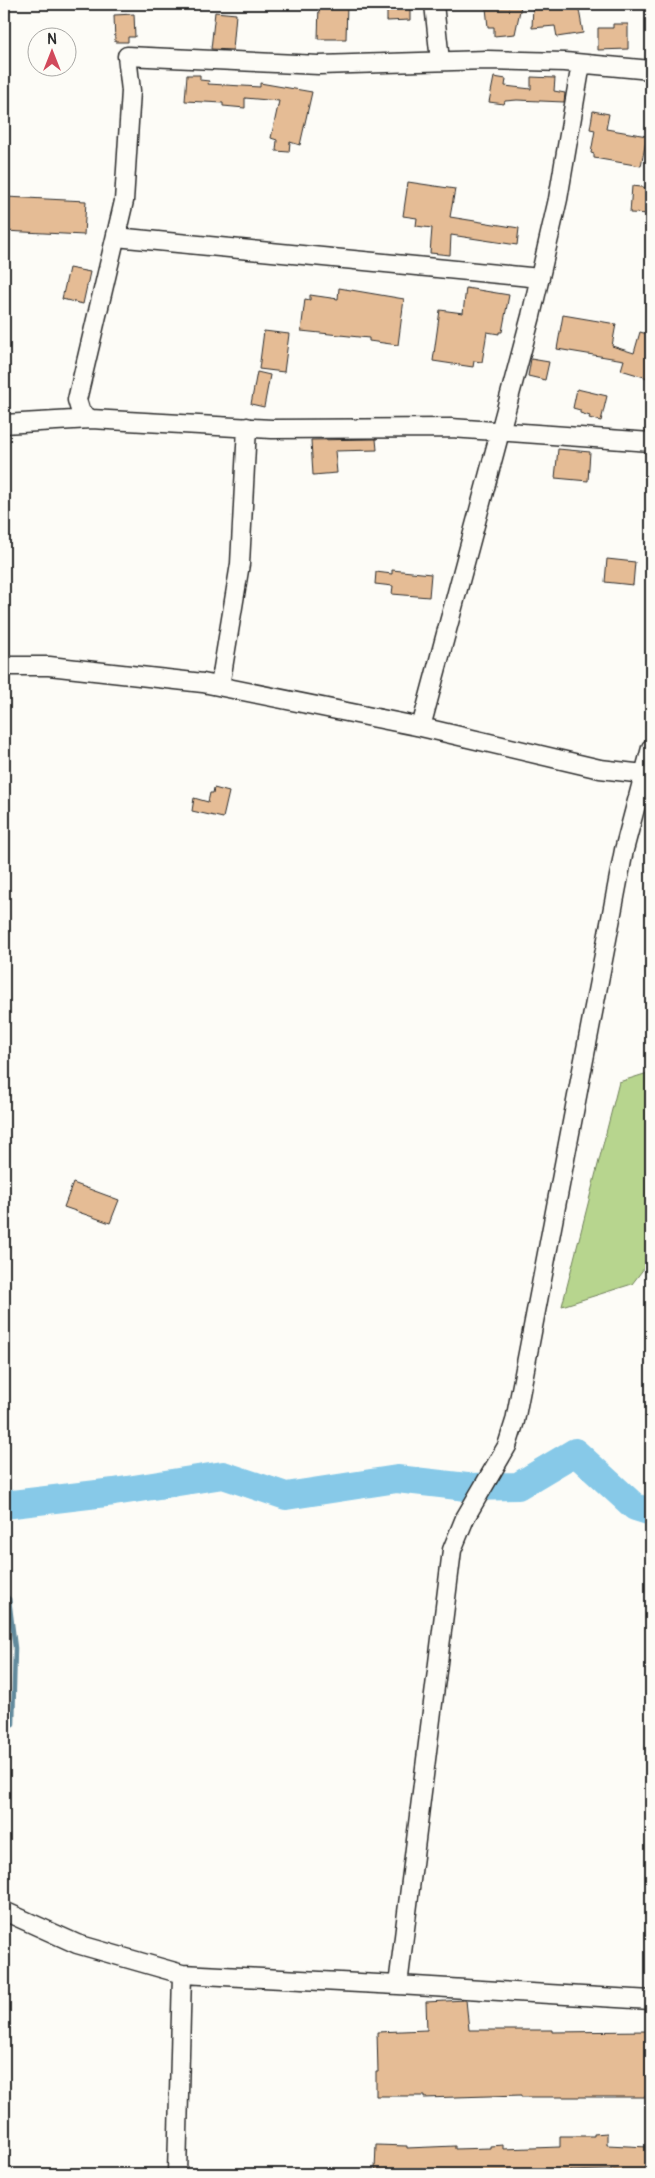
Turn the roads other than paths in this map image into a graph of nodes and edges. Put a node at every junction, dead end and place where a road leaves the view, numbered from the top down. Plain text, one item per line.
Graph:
1 (434, 4) edge
2 (440, 62) junction
3 (582, 64) junction
4 (651, 70) edge
5 (116, 237) junction
6 (540, 278) junction
7 (91, 419) junction
8 (4, 424) edge
9 (247, 427) junction
10 (501, 430) junction
11 (651, 442) edge
12 (4, 666) edge
13 (220, 686) junction
14 (421, 727) junction
15 (649, 761) edge
16 (4, 1911) edge
17 (182, 1974) junction
18 (398, 1986) junction
19 (651, 2000) edge
20 (177, 2174) edge

1 - 2 street
2 - 3 street
2 - 5 street
3 - 4 street
3 - 6 street
5 - 6 street
5 - 7 street
6 - 10 street
7 - 8 street
7 - 9 street
9 - 10 street
9 - 13 street
10 - 11 street
10 - 14 street
12 - 13 street
13 - 14 street
14 - 15 street
15 - 18 street
16 - 17 street
17 - 18 street
17 - 20 street
18 - 19 street

